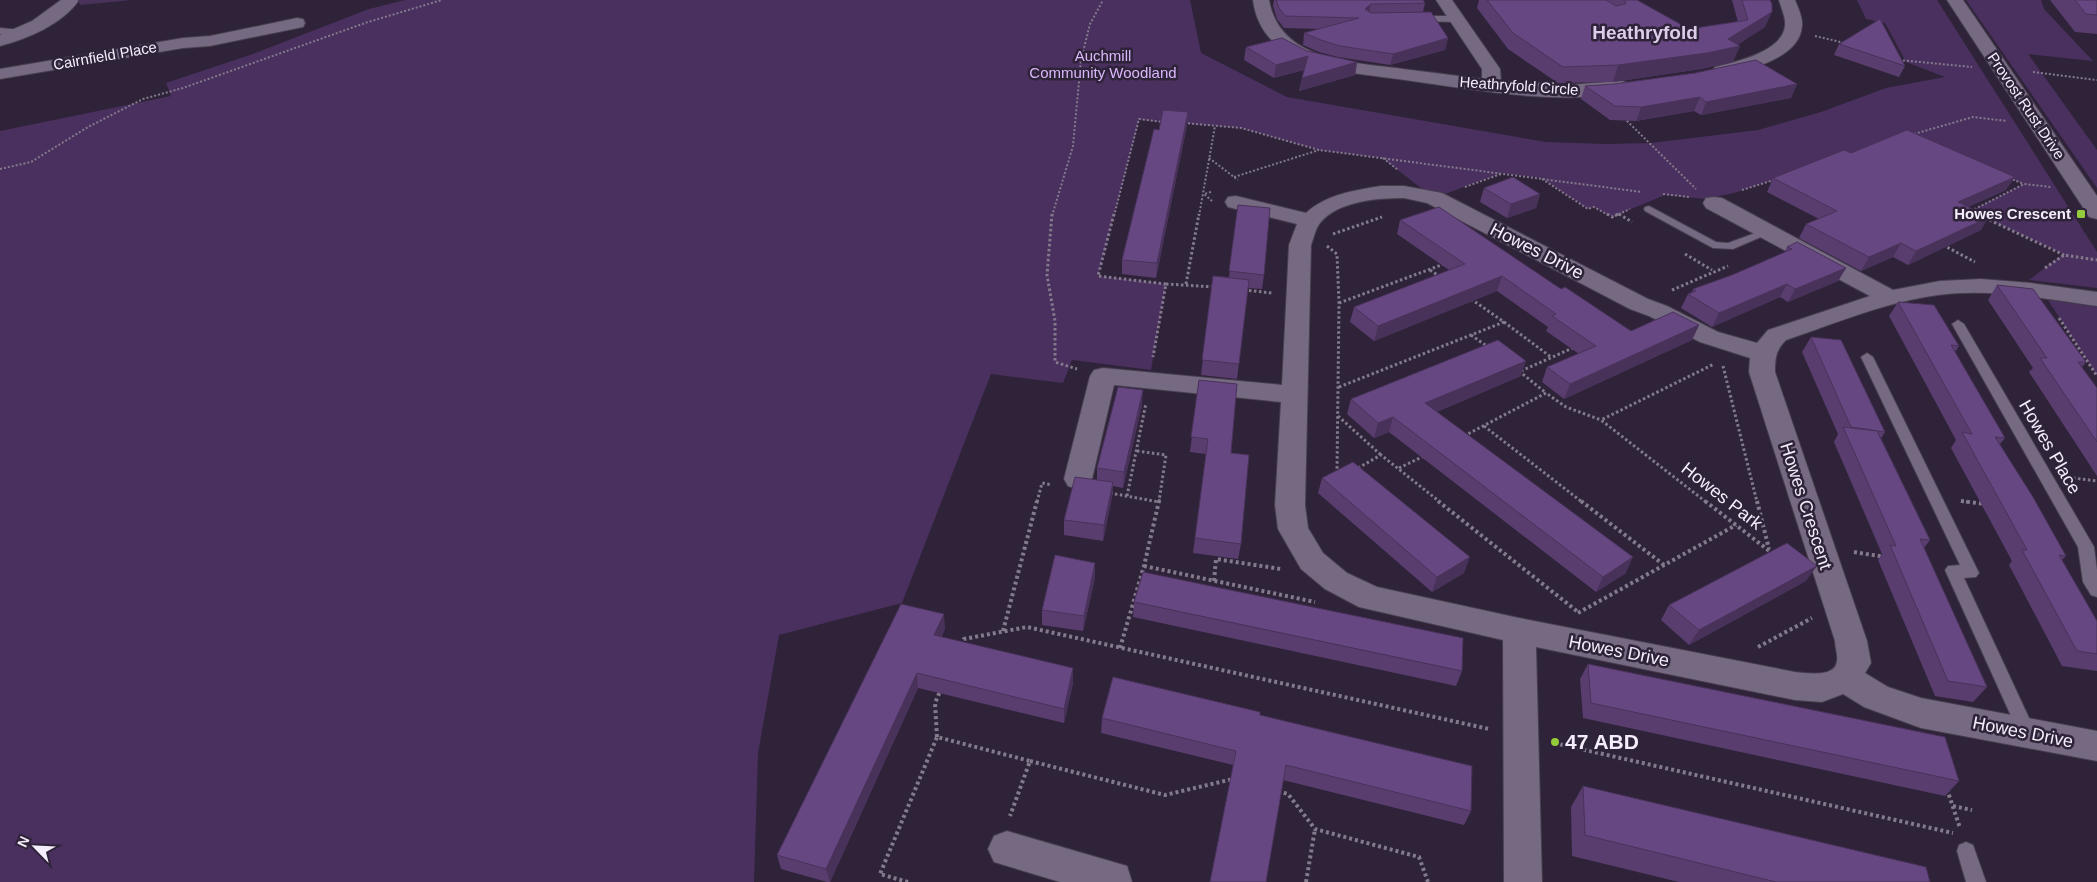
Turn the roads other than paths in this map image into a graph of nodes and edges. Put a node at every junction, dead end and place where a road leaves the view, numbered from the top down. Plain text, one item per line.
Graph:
1 (71, 0) edge
2 (1261, 0) edge
3 (1444, 0) edge
4 (1787, 0) edge
5 (1956, 0) edge
6 (1457, 18) junction
7 (1408, 19) edge
8 (297, 22) dead end
9 (0, 31) edge
10 (21, 33) junction
11 (0, 41) edge
12 (0, 74) edge
13 (1701, 75) edge
14 (1640, 85) edge
15 (1492, 86) junction
16 (1236, 202) dead end
17 (1714, 203) road end
18 (1649, 209) dead end
19 (2097, 212) edge
20 (1769, 231) junction
21 (1309, 235) junction
22 (1889, 297) junction
23 (2097, 299) edge
24 (1958, 324) dead end
25 (1762, 353) junction
26 (1867, 357) dead end
27 (1295, 395) junction
28 (1068, 482) road end
29 (2097, 591) edge
30 (1519, 631) junction
31 (1845, 678) junction
32 (2028, 733) junction
33 (2095, 749) edge
34 (1007, 838) road end
35 (1966, 852) dead end
36 (1113, 882) edge
37 (1523, 882) edge
38 (1976, 882) edge

1 - 10 street
2 - 15 street, Heathryfold Circle
3 - 6 street
4 - 13 street
5 - 19 street, Provost Rust Drive
6 - 7 lane
6 - 15 street
8 - 12 street, Cairnfield Place
9 - 10 lane
10 - 11 street
14 - 15 street, Heathryfold Circle
16 - 21 street
17 - 20 street
18 - 20 lane
20 - 22 street
21 - 25 street, Howes Drive
21 - 27 street, Howes Drive
22 - 23 street
22 - 25 street
24 - 29 lane, Howes Place
25 - 31 street, Howes Crescent
26 - 32 lane
27 - 28 street
27 - 30 street, Howes Drive
30 - 31 street, Howes Drive
30 - 37 street
31 - 32 street, Howes Drive
32 - 33 street, Howes Drive
34 - 36 street
35 - 38 lane

